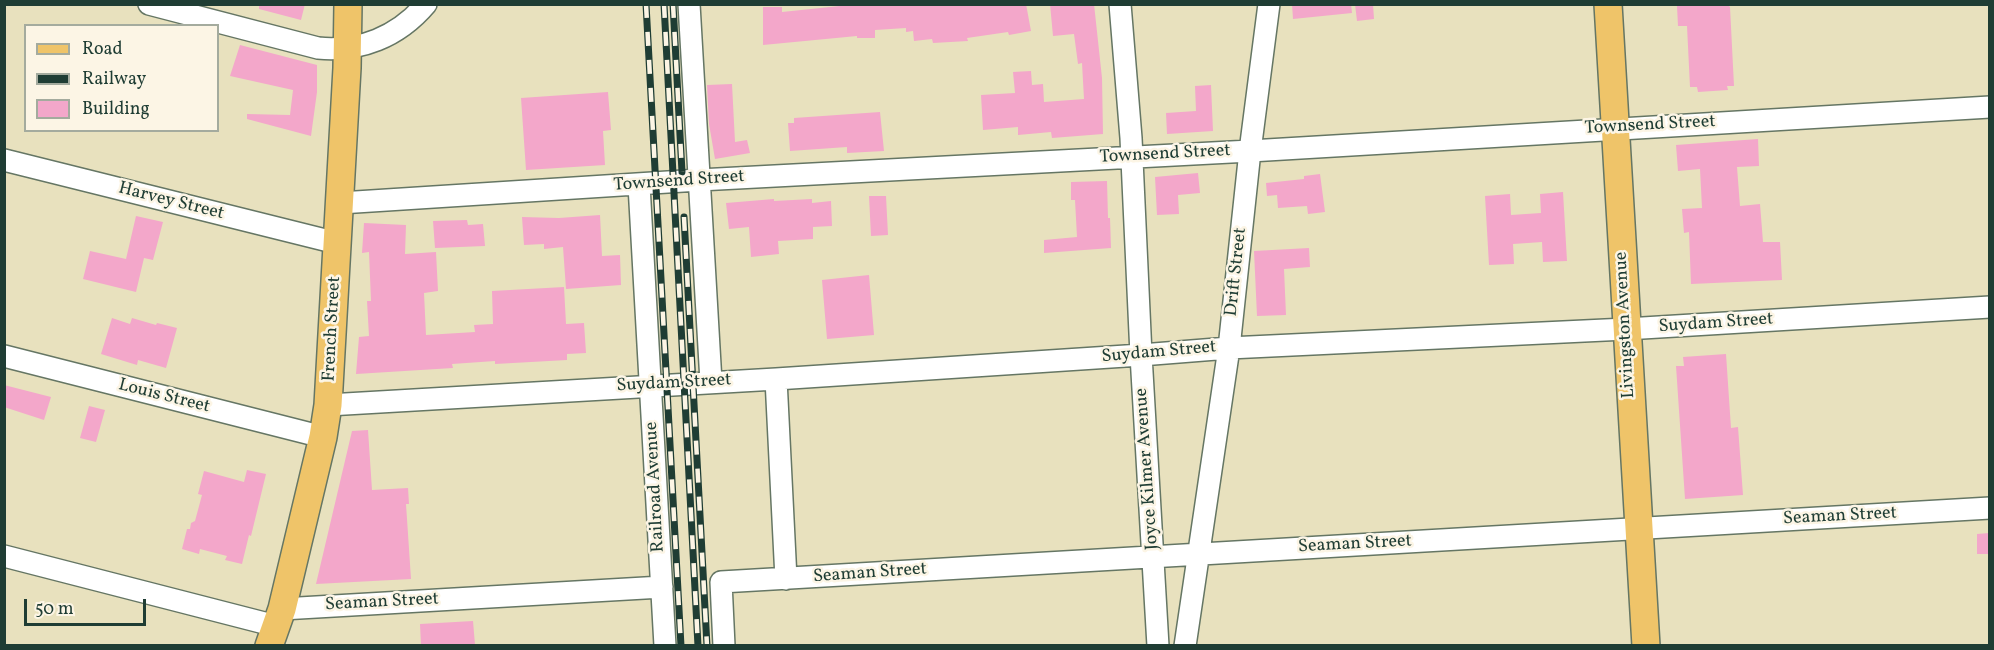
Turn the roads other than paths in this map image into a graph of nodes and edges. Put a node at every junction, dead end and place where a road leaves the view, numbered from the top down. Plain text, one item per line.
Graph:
1 (149, 4) edge
2 (348, 4) edge
3 (426, 4) edge
4 (689, 4) edge
5 (1120, 4) edge
6 (1269, 4) edge
7 (1608, 4) edge
8 (348, 48) junction
9 (1989, 107) edge
10 (1615, 128) junction
11 (1250, 151) junction
12 (1132, 156) junction
13 (4, 160) edge
14 (699, 180) junction
15 (639, 185) junction
16 (340, 203) junction
17 (337, 243) junction
18 (1989, 307) edge
19 (1626, 329) junction
20 (1229, 348) junction
21 (4, 356) edge
22 (1141, 356) junction
23 (776, 379) junction
24 (711, 382) junction
25 (650, 385) junction
26 (328, 405) junction
27 (323, 437) junction
28 (1989, 508) edge
29 (1639, 528) junction
30 (1200, 555) junction
31 (4, 556) edge
32 (1154, 556) junction
33 (786, 579) junction
34 (662, 587) junction
35 (276, 627) edge
36 (665, 645) edge
37 (724, 645) edge
38 (1158, 645) edge
39 (1185, 645) edge
40 (1646, 645) edge

1 - 8 street
2 - 8 main road, French Street
3 - 8 street
4 - 14 street
5 - 12 street, Joyce Kilmer Avenue
6 - 11 street, Drift Street
7 - 10 main road, Livingston Avenue
8 - 16 main road, French Street
9 - 10 street, Townsend Street
10 - 11 street, Townsend Street
10 - 19 main road, Livingston Avenue
11 - 12 street, Townsend Street
11 - 20 street, Drift Street
12 - 14 street, Townsend Street
12 - 22 street, Joyce Kilmer Avenue
13 - 17 street, Harvey Street
14 - 15 street, Townsend Street
14 - 24 street
15 - 16 street, Townsend Street
15 - 25 street, Railroad Avenue
16 - 17 main road, French Street
17 - 26 main road, French Street
18 - 19 street, Suydam Street
19 - 20 street, Suydam Street
19 - 29 main road, Livingston Avenue
20 - 22 street, Suydam Street
20 - 30 street, Drift Street
21 - 27 street, Louis Street
22 - 23 street, Suydam Street
22 - 32 street, Joyce Kilmer Avenue
23 - 24 street, Suydam Street
23 - 33 street
24 - 25 street, Suydam Street
25 - 26 street, Suydam Street
25 - 34 street, Railroad Avenue
26 - 27 main road, French Street
27 - 35 main road, French Street
28 - 29 street, Seaman Street
29 - 30 street, Seaman Street
29 - 40 main road, Livingston Avenue
30 - 32 street, Seaman Street
30 - 39 street, Drift Street
31 - 35 street, Seaman Street
32 - 33 street, Seaman Street
32 - 38 street, Joyce Kilmer Avenue
33 - 37 street, Seaman Street
34 - 35 street, Seaman Street
34 - 36 street, Railroad Avenue

